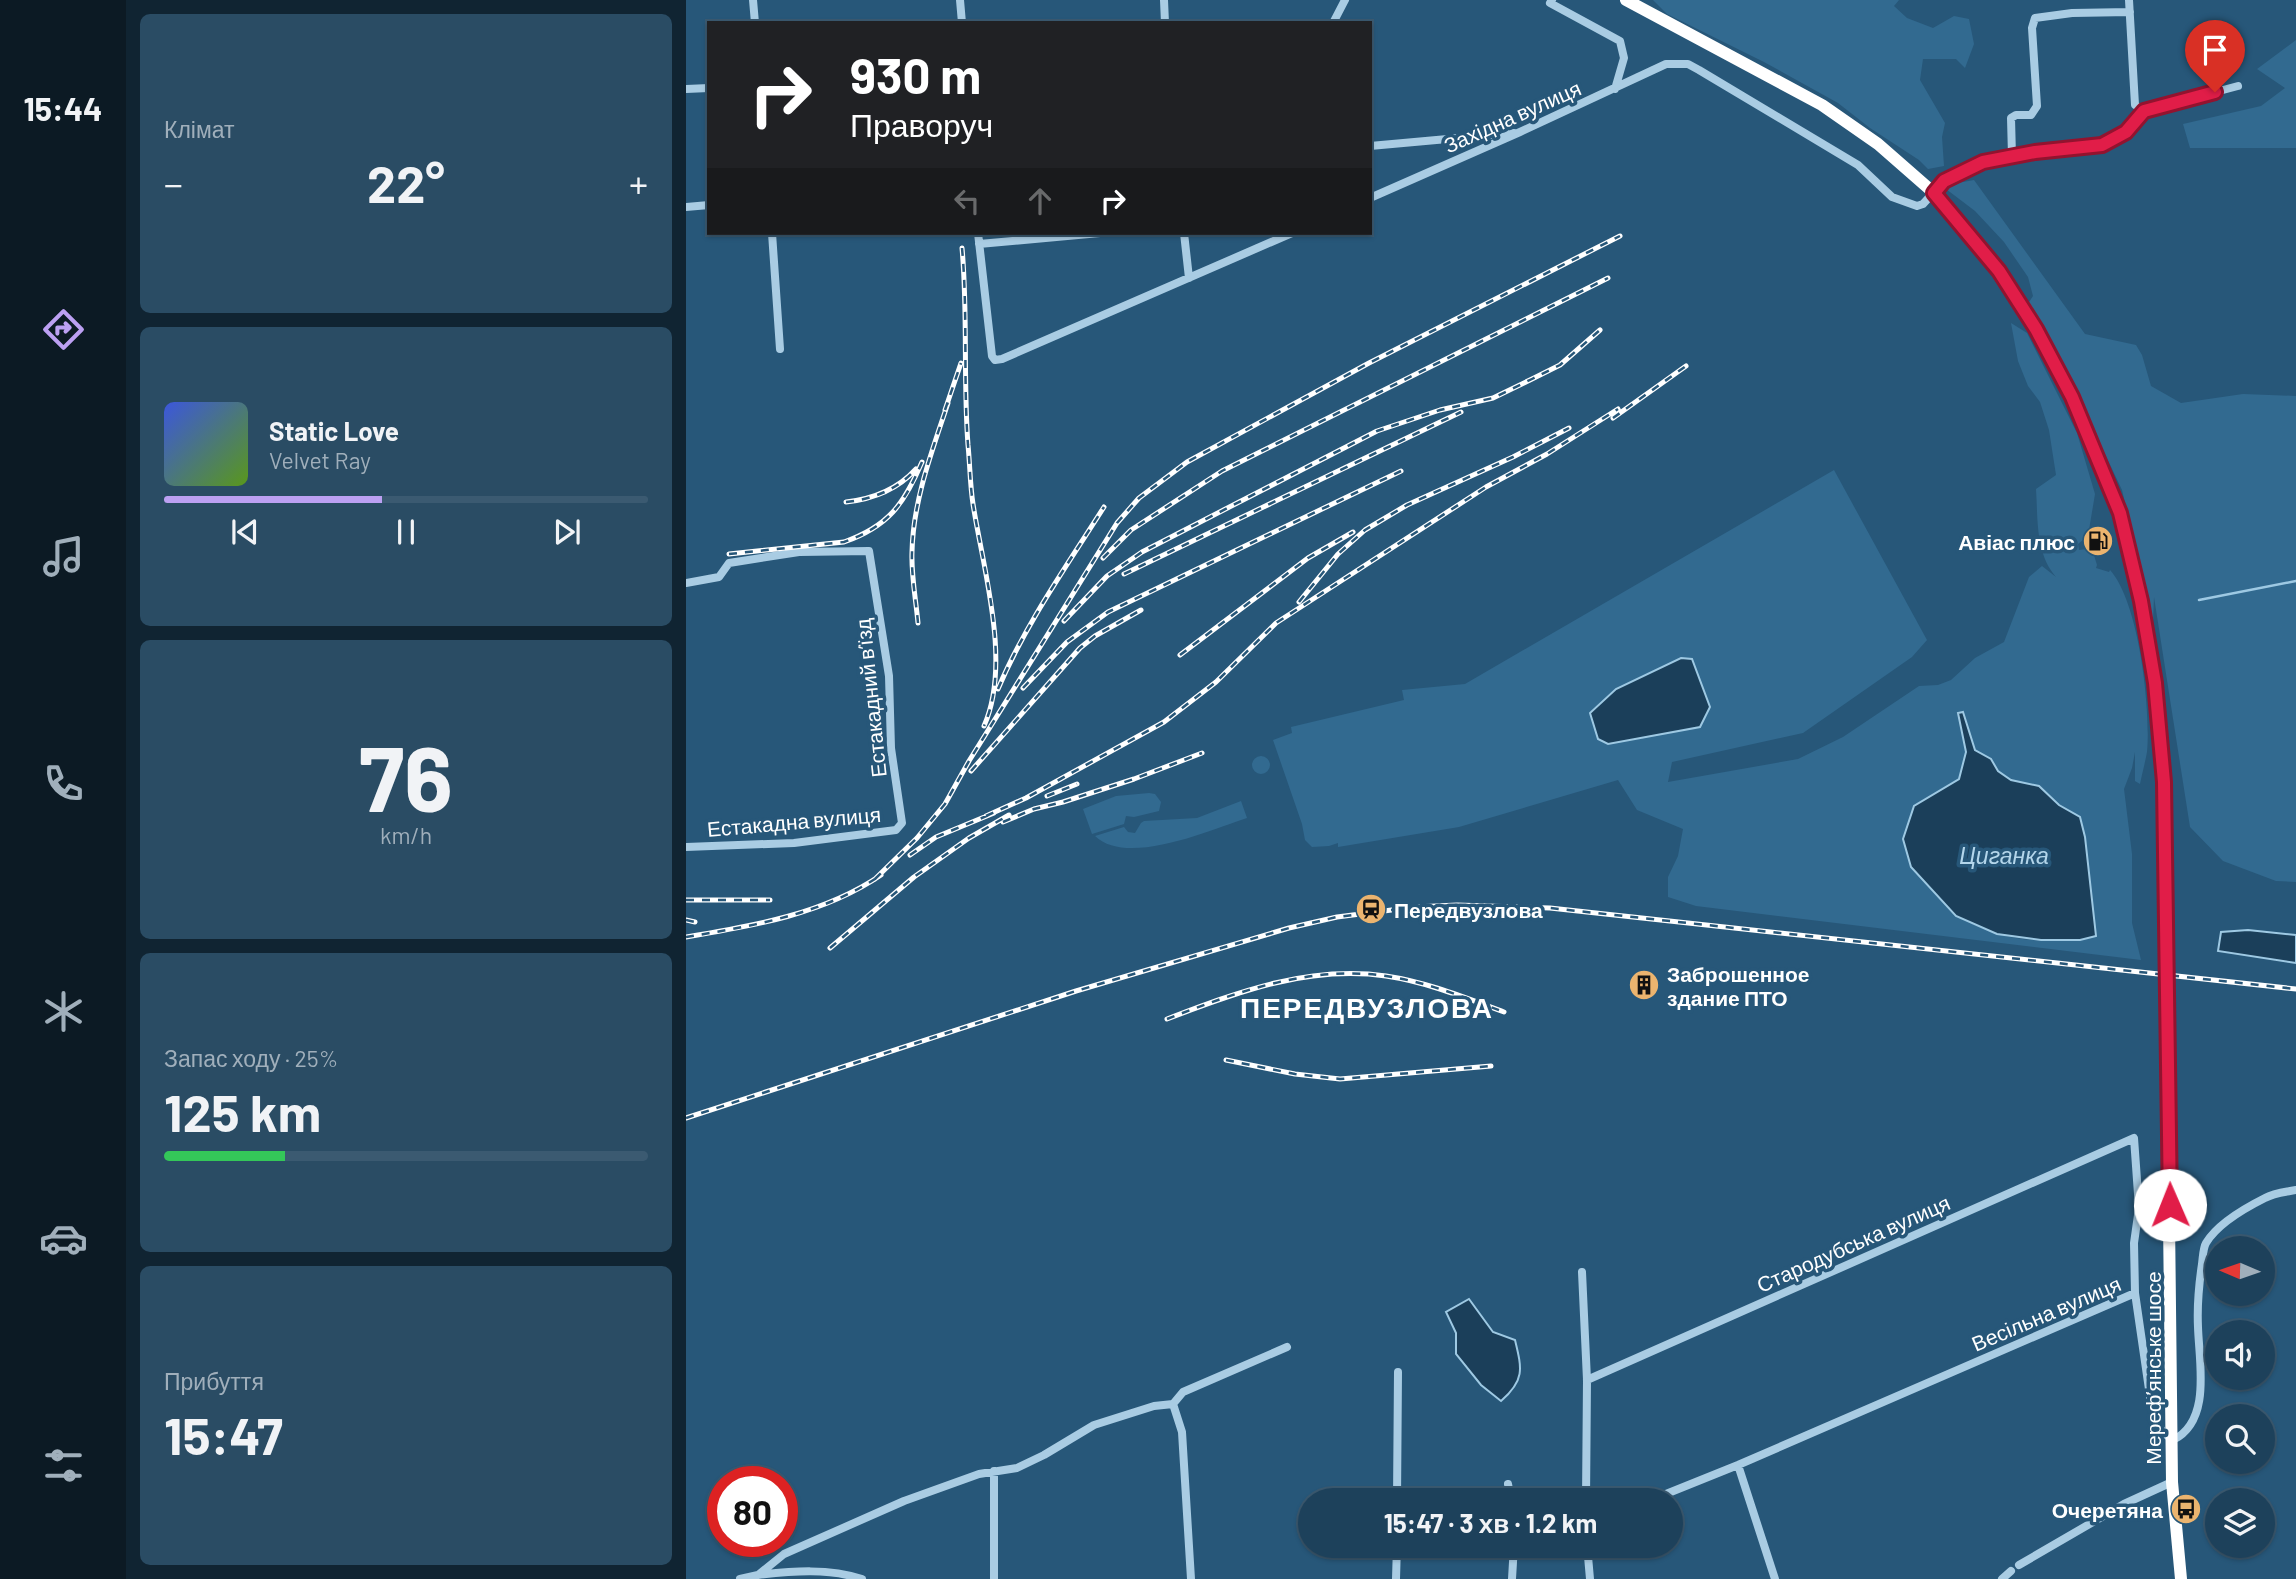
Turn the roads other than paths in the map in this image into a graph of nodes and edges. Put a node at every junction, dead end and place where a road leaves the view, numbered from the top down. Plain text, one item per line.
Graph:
1 (753, 0) edge
2 (960, 0) edge
3 (1164, 0) edge
4 (1345, 0) edge
5 (1626, 0) edge
6 (2129, 0) edge
7 (1549, 1) edge
8 (2130, 12) junction
9 (755, 21) edge
10 (962, 21) edge
11 (1165, 21) edge
12 (1334, 21) edge
13 (2238, 86) dead end
14 (707, 88) edge
15 (686, 89) edge
16 (1615, 89) junction
17 (2144, 111) junction
18 (1520, 132) junction
19 (1372, 146) edge
20 (2012, 156) junction
21 (1934, 193) junction
22 (1372, 197) edge
23 (707, 205) edge
24 (686, 207) edge
25 (772, 235) edge
26 (978, 235) edge
27 (1078, 235) edge
28 (1185, 235) edge
29 (1287, 235) edge
30 (979, 244) junction
31 (1189, 278) junction
32 (780, 349) dead end
33 (686, 583) edge
34 (902, 822) joint
35 (686, 848) edge
36 (2296, 1190) edge
37 (1583, 1272) dead end
38 (2136, 1293) junction
39 (1287, 1347) dead end
40 (1398, 1372) dead end
41 (1587, 1381) junction
42 (1174, 1404) junction
43 (2173, 1440) junction
44 (1738, 1465) junction
45 (994, 1471) junction
46 (2172, 1482) junction
47 (1508, 1484) dead end
48 (1397, 1488) edge
49 (1509, 1488) edge
50 (1586, 1488) edge
51 (1681, 1488) edge
52 (1397, 1558) edge
53 (1513, 1558) edge
54 (1588, 1558) edge
55 (2019, 1564) dead end
56 (2011, 1571) dead end
57 (758, 1575) junction
58 (740, 1579) edge
59 (862, 1579) edge
60 (994, 1579) edge
61 (1191, 1579) edge
62 (1396, 1579) edge
63 (1512, 1579) edge
64 (1590, 1579) edge
65 (1775, 1579) edge
66 (2002, 1579) edge
67 (2181, 1579) edge

1 - 9 street
2 - 10 street
3 - 11 street
4 - 12 street
5 - 21 highway, Мереф’янське шосе
6 - 8 street
7 - 16 street
8 - 17 street
8 - 20 street
13 - 17 street
14 - 15 street
16 - 18 street, Західна вулиця
16 - 21 street, Західна вулиця
17 - 20 street
18 - 19 street
18 - 22 street, Західна вулиця
20 - 21 street
21 - 43 highway, Мереф’янське шосе
23 - 24 street
25 - 32 street
26 - 30 street
27 - 30 street
28 - 31 street
29 - 31 street
30 - 31 street
33 - 34 street, Естакадний в’їзд
34 - 35 street, Естакадна вулиця
36 - 43 street
37 - 41 street
38 - 41 street, Стародубська вулиця
38 - 43 street, Весільна вулиця
38 - 44 street, Весільна вулиця
39 - 42 street
40 - 48 street
41 - 50 street
42 - 45 street
42 - 61 street
43 - 46 highway, Мереф’янське шосе
44 - 51 street, Весільна вулиця
44 - 65 street
45 - 57 street
45 - 60 street
46 - 55 street
46 - 67 highway, Мереф’янське шосе
47 - 49 street
52 - 62 street
53 - 63 street
54 - 64 street
56 - 66 street
57 - 58 street
57 - 59 street

